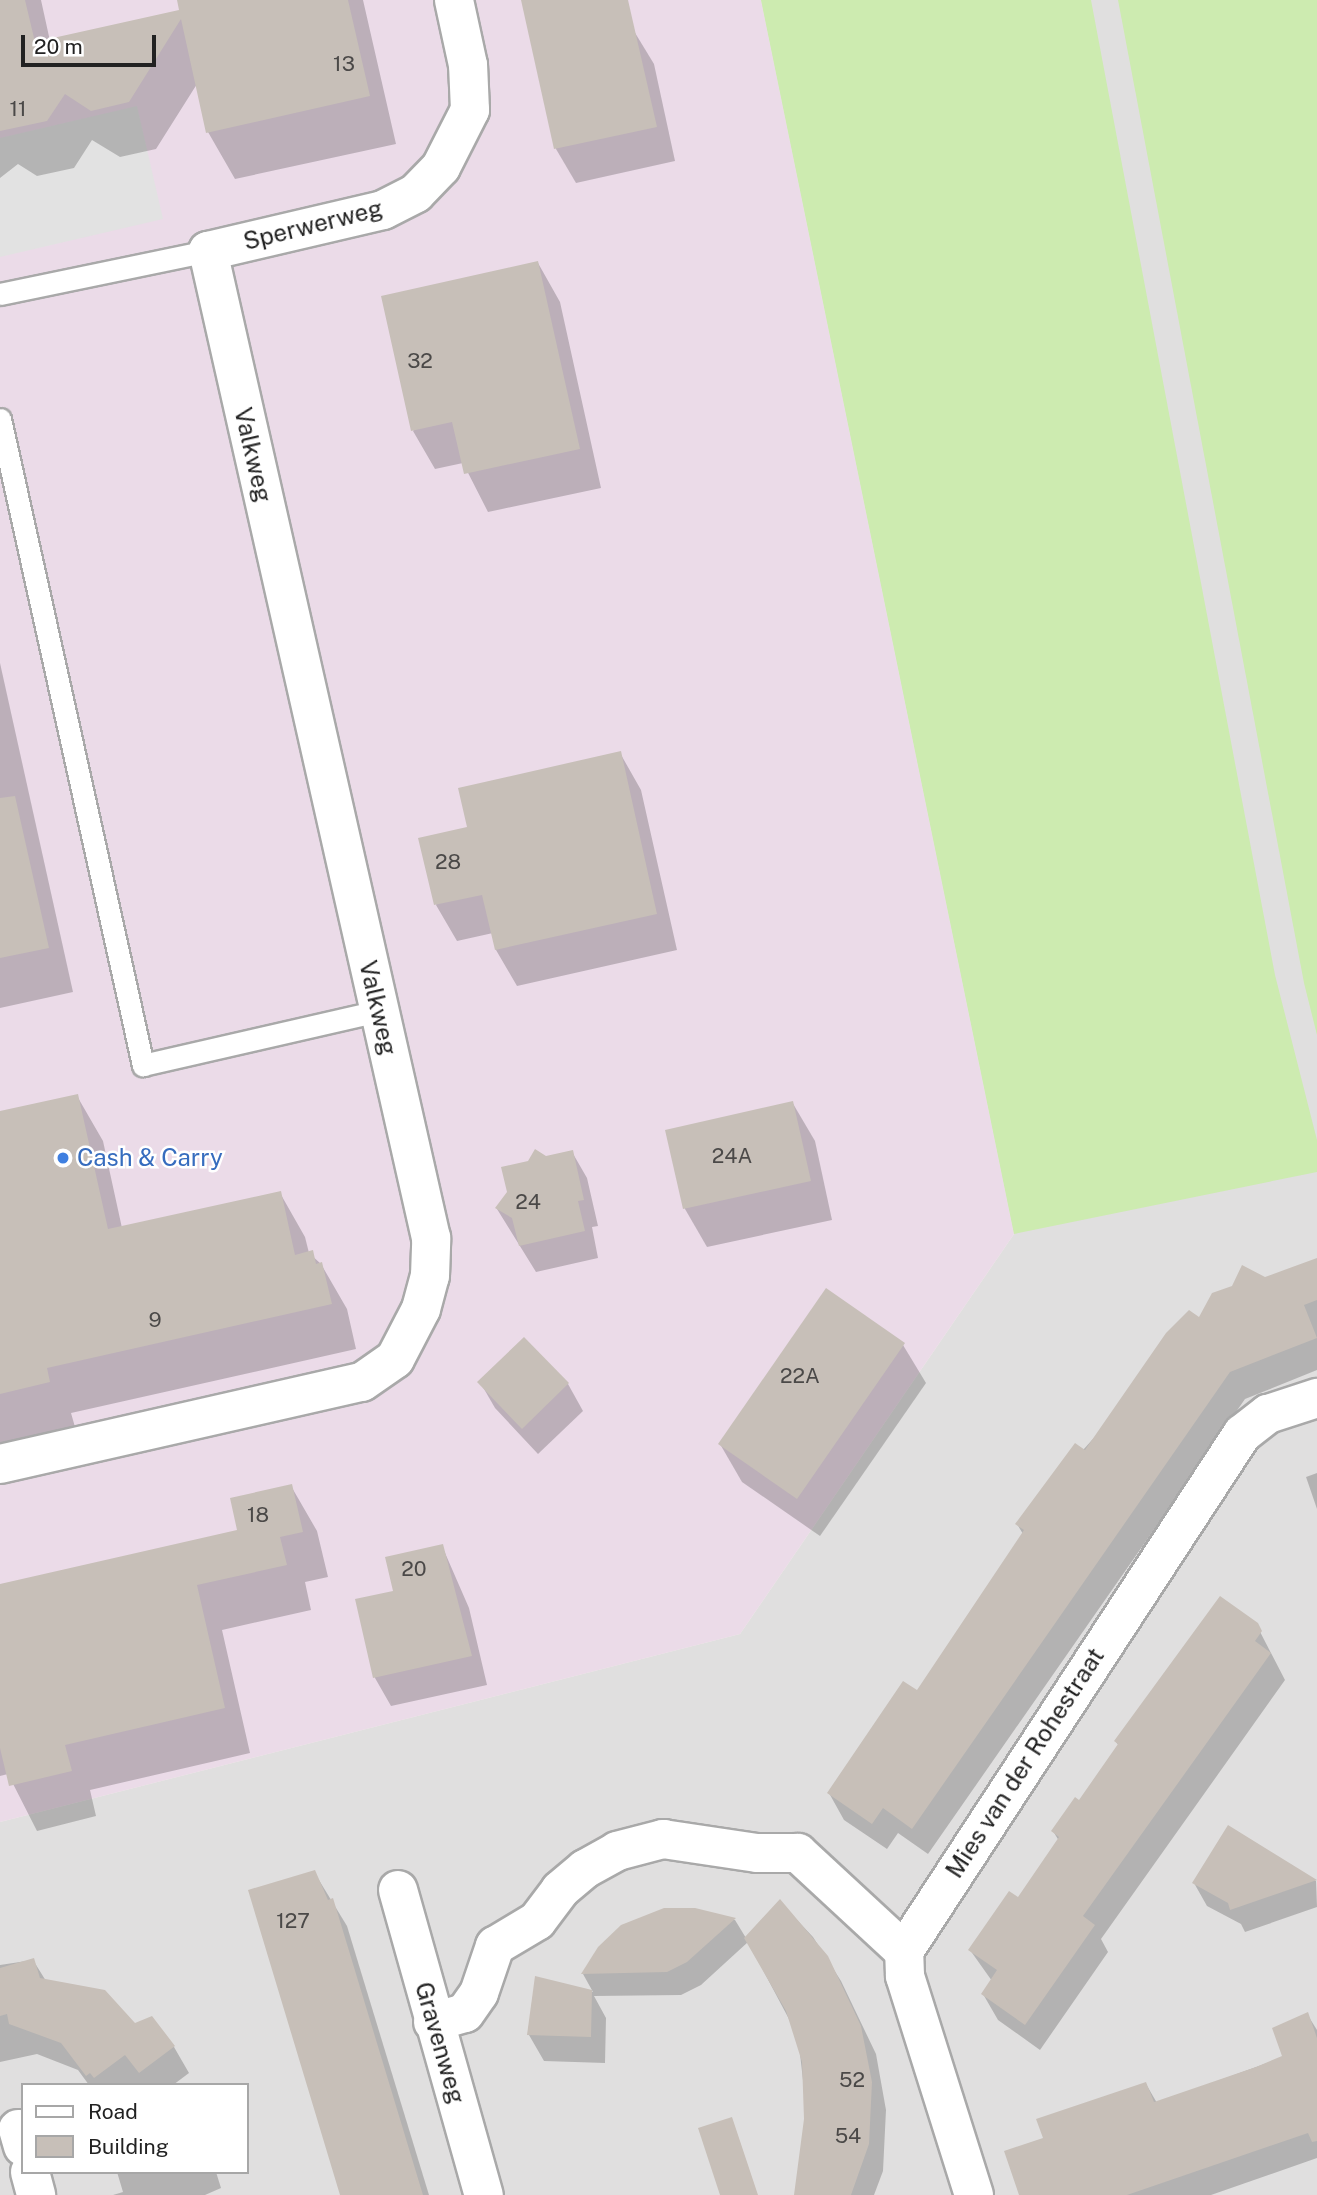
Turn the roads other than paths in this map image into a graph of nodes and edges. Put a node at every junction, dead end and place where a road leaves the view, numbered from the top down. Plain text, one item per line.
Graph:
1 (454, 0) edge
2 (208, 251) junction
3 (0, 294) edge
4 (0, 419) edge
5 (378, 1011) junction
6 (1317, 1398) edge
7 (0, 1464) edge
8 (398, 1890) dead end
9 (904, 1951) junction
10 (433, 2022) junction
11 (31, 2174) edge
12 (36, 2195) edge
13 (484, 2195) edge
14 (974, 2195) edge

1 - 2 street, Sperwerweg
2 - 3 lane, Sperwerweg
2 - 5 street, Valkweg
4 - 5 lane
5 - 7 street, Valkweg
6 - 9 street, Mies van der Rohestraat
8 - 10 street, Gravenweg
9 - 10 street
9 - 14 street
10 - 13 street, Gravenweg
11 - 12 street

